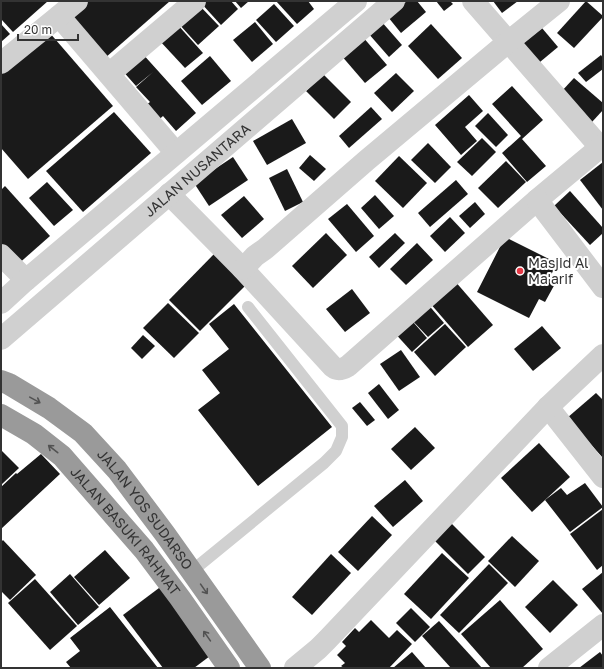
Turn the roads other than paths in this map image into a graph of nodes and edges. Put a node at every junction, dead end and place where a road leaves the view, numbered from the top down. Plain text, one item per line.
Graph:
1 (77, 1) edge
2 (195, 1) edge
3 (356, 1) edge
4 (394, 1) edge
5 (473, 1) edge
6 (559, 1) edge
7 (59, 16) junction
8 (508, 42) junction
9 (1, 63) edge
10 (109, 74) junction
11 (602, 146) edge
12 (176, 153) junction
13 (170, 194) junction
14 (537, 200) junction
15 (1, 255) edge
16 (243, 269) junction
17 (26, 280) junction
18 (603, 287) edge
19 (1, 303) edge
20 (248, 307) dead end
21 (1, 339) edge
22 (603, 355) edge
23 (1, 381) edge
24 (548, 407) junction
25 (1, 414) edge
26 (603, 477) edge
27 (192, 571) junction
28 (603, 625) edge
29 (229, 668) edge
30 (260, 668) edge
31 (295, 668) edge
32 (549, 668) edge

1 - 7 street
2 - 10 street
3 - 12 street
4 - 13 street, JALAN NUSANTARA
5 - 8 street
6 - 8 street
7 - 9 street
7 - 10 street
8 - 11 street
8 - 16 street
10 - 12 street
11 - 14 street
12 - 17 street
13 - 16 street
13 - 21 street, JALAN NUSANTARA
14 - 16 street
14 - 18 street
15 - 17 street
17 - 19 street
20 - 27 lane
22 - 24 street
23 -> 27 highway, JALAN YOS SUDARSO
24 - 26 street
24 - 31 street
29 -> 25 highway, JALAN BASUKI RAHMAT
27 -> 30 highway, JALAN YOS SUDARSO
28 - 32 street

